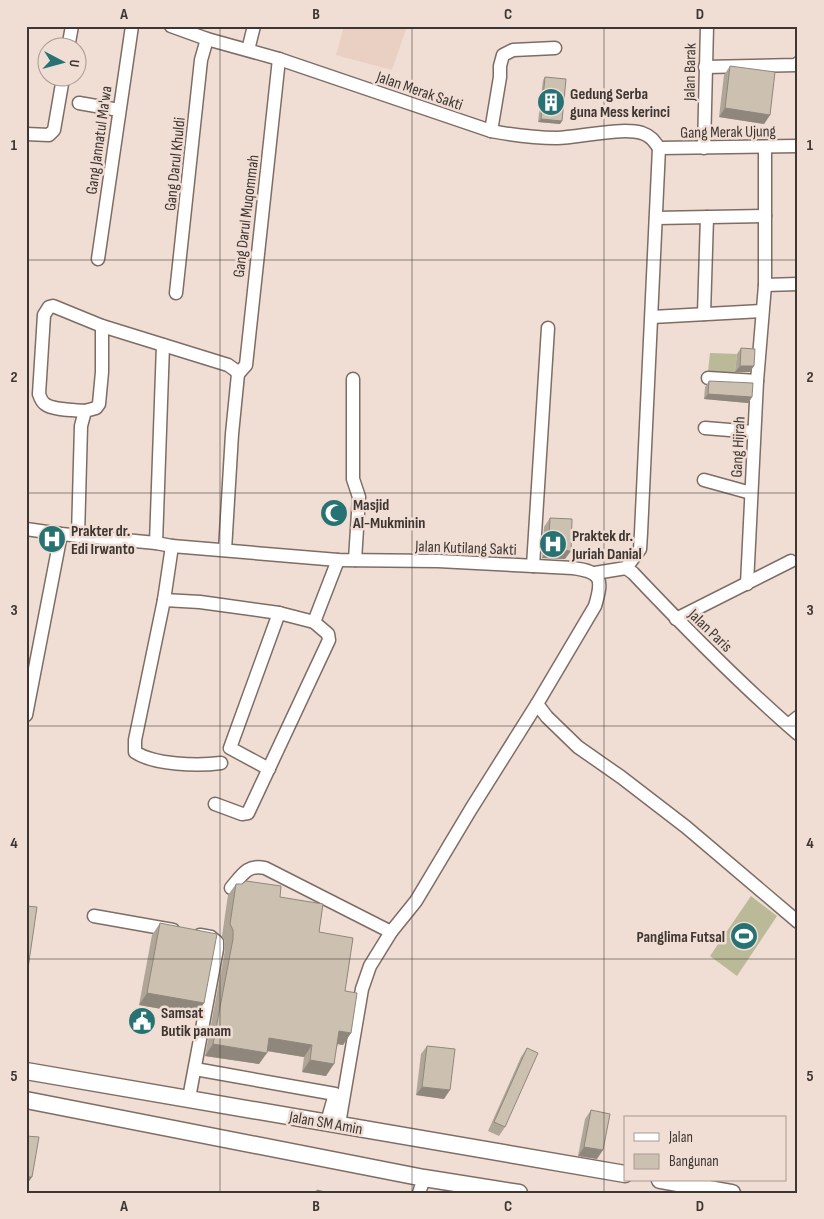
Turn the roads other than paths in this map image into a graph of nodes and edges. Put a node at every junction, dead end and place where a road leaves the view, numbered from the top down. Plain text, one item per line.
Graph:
1 (132, 26) edge
2 (171, 26) edge
3 (254, 26) edge
4 (707, 26) edge
5 (207, 39) junction
6 (556, 48) dead end
7 (248, 50) junction
8 (279, 59) junction
9 (798, 63) edge
10 (705, 67) junction
11 (60, 88) edge
12 (79, 103) dead end
13 (119, 110) junction
14 (491, 131) junction
15 (26, 134) edge
16 (798, 146) edge
17 (765, 147) junction
18 (659, 148) junction
19 (704, 148) junction
20 (765, 216) junction
21 (707, 217) junction
22 (656, 218) junction
23 (98, 259) dead end
24 (798, 284) edge
25 (765, 285) junction
26 (176, 293) dead end
27 (762, 311) junction
28 (704, 314) junction
29 (652, 317) junction
30 (102, 326) junction
31 (548, 328) dead end
32 (163, 345) junction
33 (238, 374) junction
34 (708, 378) dead end
35 (353, 379) dead end
36 (757, 381) junction
37 (84, 411) junction
38 (705, 428) dead end
39 (754, 432) junction
40 (704, 480) dead end
41 (751, 493) junction
42 (26, 529) edge
43 (61, 534) junction
44 (78, 536) junction
45 (156, 543) junction
46 (172, 546) junction
47 (226, 550) junction
48 (338, 560) junction
49 (355, 560) junction
50 (791, 561) dead end
51 (533, 566) junction
52 (626, 568) junction
53 (596, 573) junction
54 (747, 584) junction
55 (164, 600) junction
56 (279, 613) junction
57 (676, 619) junction
58 (314, 622) junction
59 (537, 704) junction
60 (26, 715) edge
61 (793, 721) edge
62 (798, 734) edge
63 (221, 763) dead end
64 (269, 769) junction
65 (215, 804) dead end
66 (231, 888) dead end
67 (94, 916) dead end
68 (798, 922) edge
69 (390, 932) junction
70 (195, 1069) junction
71 (26, 1071) edge
72 (189, 1098) junction
73 (26, 1100) edge
74 (333, 1123) junction
75 (624, 1174) edge
76 (671, 1182) edge
77 (421, 1185) edge
78 (519, 1193) edge
79 (732, 1193) edge

1 - 13 street, Gang Jannatul Ma'wa
2 - 5 street, Jalan Merak Sakti
3 - 7 street
4 - 10 street, Jalan Barak
5 - 7 street, Jalan Merak Sakti
5 - 26 street, Gang Darul Khuldi
6 - 14 street
7 - 8 street, Jalan Merak Sakti
8 - 14 street, Jalan Merak Sakti
8 - 33 street, Gang Darul Muqommah
9 - 10 street
10 - 19 street, Jalan Barak
11 - 15 street
12 - 13 street
13 - 23 street, Gang Jannatul Ma'wa
14 - 18 street, Jalan Merak Sakti
16 - 17 street, Gang Merak Ujung
17 - 19 street, Gang Merak Ujung
17 - 20 street, Gang Hijrah
18 - 19 street, Gang Merak Ujung
18 - 22 street
20 - 21 street
20 - 25 street, Gang Hijrah
21 - 22 street
21 - 28 street
22 - 29 street
24 - 25 street
25 - 27 street, Gang Hijrah
27 - 28 street
27 - 36 street, Gang Hijrah
28 - 29 street
29 - 52 street
30 - 32 street
30 - 37 street
30 - 37 street
31 - 51 street
32 - 33 street
32 - 45 street
33 - 47 street, Gang Darul Muqommah
34 - 36 street
35 - 49 street
36 - 39 street, Gang Hijrah
37 - 44 street
38 - 39 street
39 - 41 street, Gang Hijrah
40 - 41 street
41 - 54 street, Gang Hijrah
42 - 43 street, Jalan Kutilang Sakti
43 - 44 street, Jalan Kutilang Sakti
43 - 60 street
44 - 45 street, Jalan Kutilang Sakti
45 - 46 street, Jalan Kutilang Sakti
46 - 47 street, Jalan Kutilang Sakti
46 - 55 street
47 - 48 street, Jalan Kutilang Sakti
48 - 49 street, Jalan Kutilang Sakti
48 - 58 street
49 - 51 street, Jalan Kutilang Sakti
50 - 54 street
51 - 53 street, Jalan Kutilang Sakti
52 - 53 street
52 - 57 street, Jalan Paris
53 - 59 street
54 - 57 street
55 - 56 street
55 - 63 street
56 - 58 street
56 - 64 street
57 - 61 street, Jalan Paris
58 - 64 street
59 - 68 street
59 - 69 street
61 - 62 street, Jalan Paris
64 - 65 street
66 - 69 street
67 - 70 street
69 - 74 street
70 - 72 street
70 - 74 street
71 - 72 main road, Jalan SM Amin
72 - 74 main road, Jalan SM Amin
73 - 77 main road
74 - 75 main road, Jalan SM Amin
76 - 79 main road
77 - 78 main road

